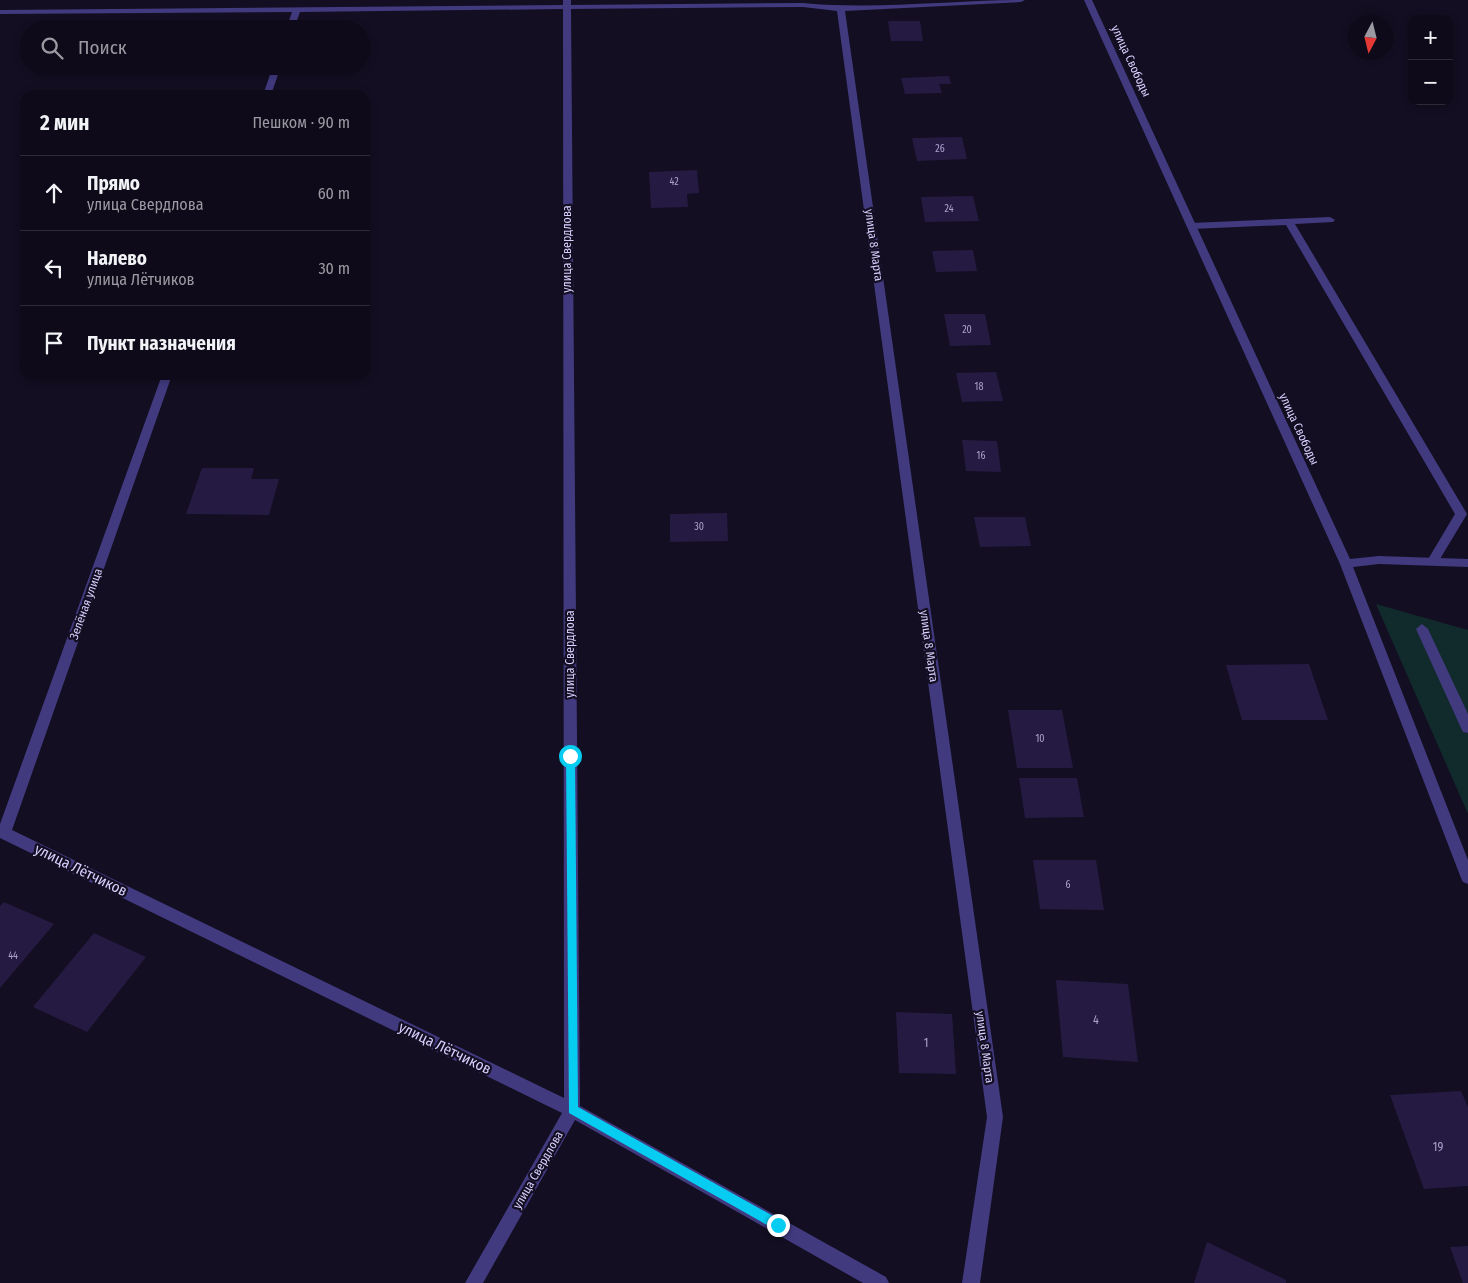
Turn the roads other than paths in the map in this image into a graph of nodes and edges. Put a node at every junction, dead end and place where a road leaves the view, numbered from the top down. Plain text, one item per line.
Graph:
1 (1021, 0) edge
2 (1088, 0) edge
3 (803, 3) edge
4 (567, 4) edge
5 (297, 9) junction
6 (841, 9) junction
7 (0, 12) edge
8 (293, 20) edge
9 (274, 75) edge
10 (269, 90) edge
11 (1330, 220) dead end
12 (1289, 222) junction
13 (1191, 226) junction
14 (165, 380) edge
15 (1433, 561) junction
16 (1468, 563) edge
17 (1346, 564) junction
18 (1422, 629) dead end
19 (1468, 728) edge
20 (2, 831) edge
21 (1468, 878) edge
22 (572, 1110) junction
23 (474, 1283) edge
24 (880, 1283) edge
25 (971, 1283) edge

1 - 6 street
2 - 13 street, улица Свободы
3 - 4 street
3 - 6 street
4 - 5 street
4 - 22 street, улица Свердлова
5 - 7 street
5 - 8 street
6 - 25 street, улица 8 Марта
9 - 10 street
11 - 12 street
12 - 13 street
12 - 15 street
13 - 17 street, улица Свободы
14 - 20 street, Зелёная улица
15 - 16 street
15 - 17 street
17 - 21 street, улица Свободы
18 - 19 street
20 - 22 street, улица Лётчиков
22 - 23 street, улица Свердлова
22 - 24 street, улица Лётчиков

